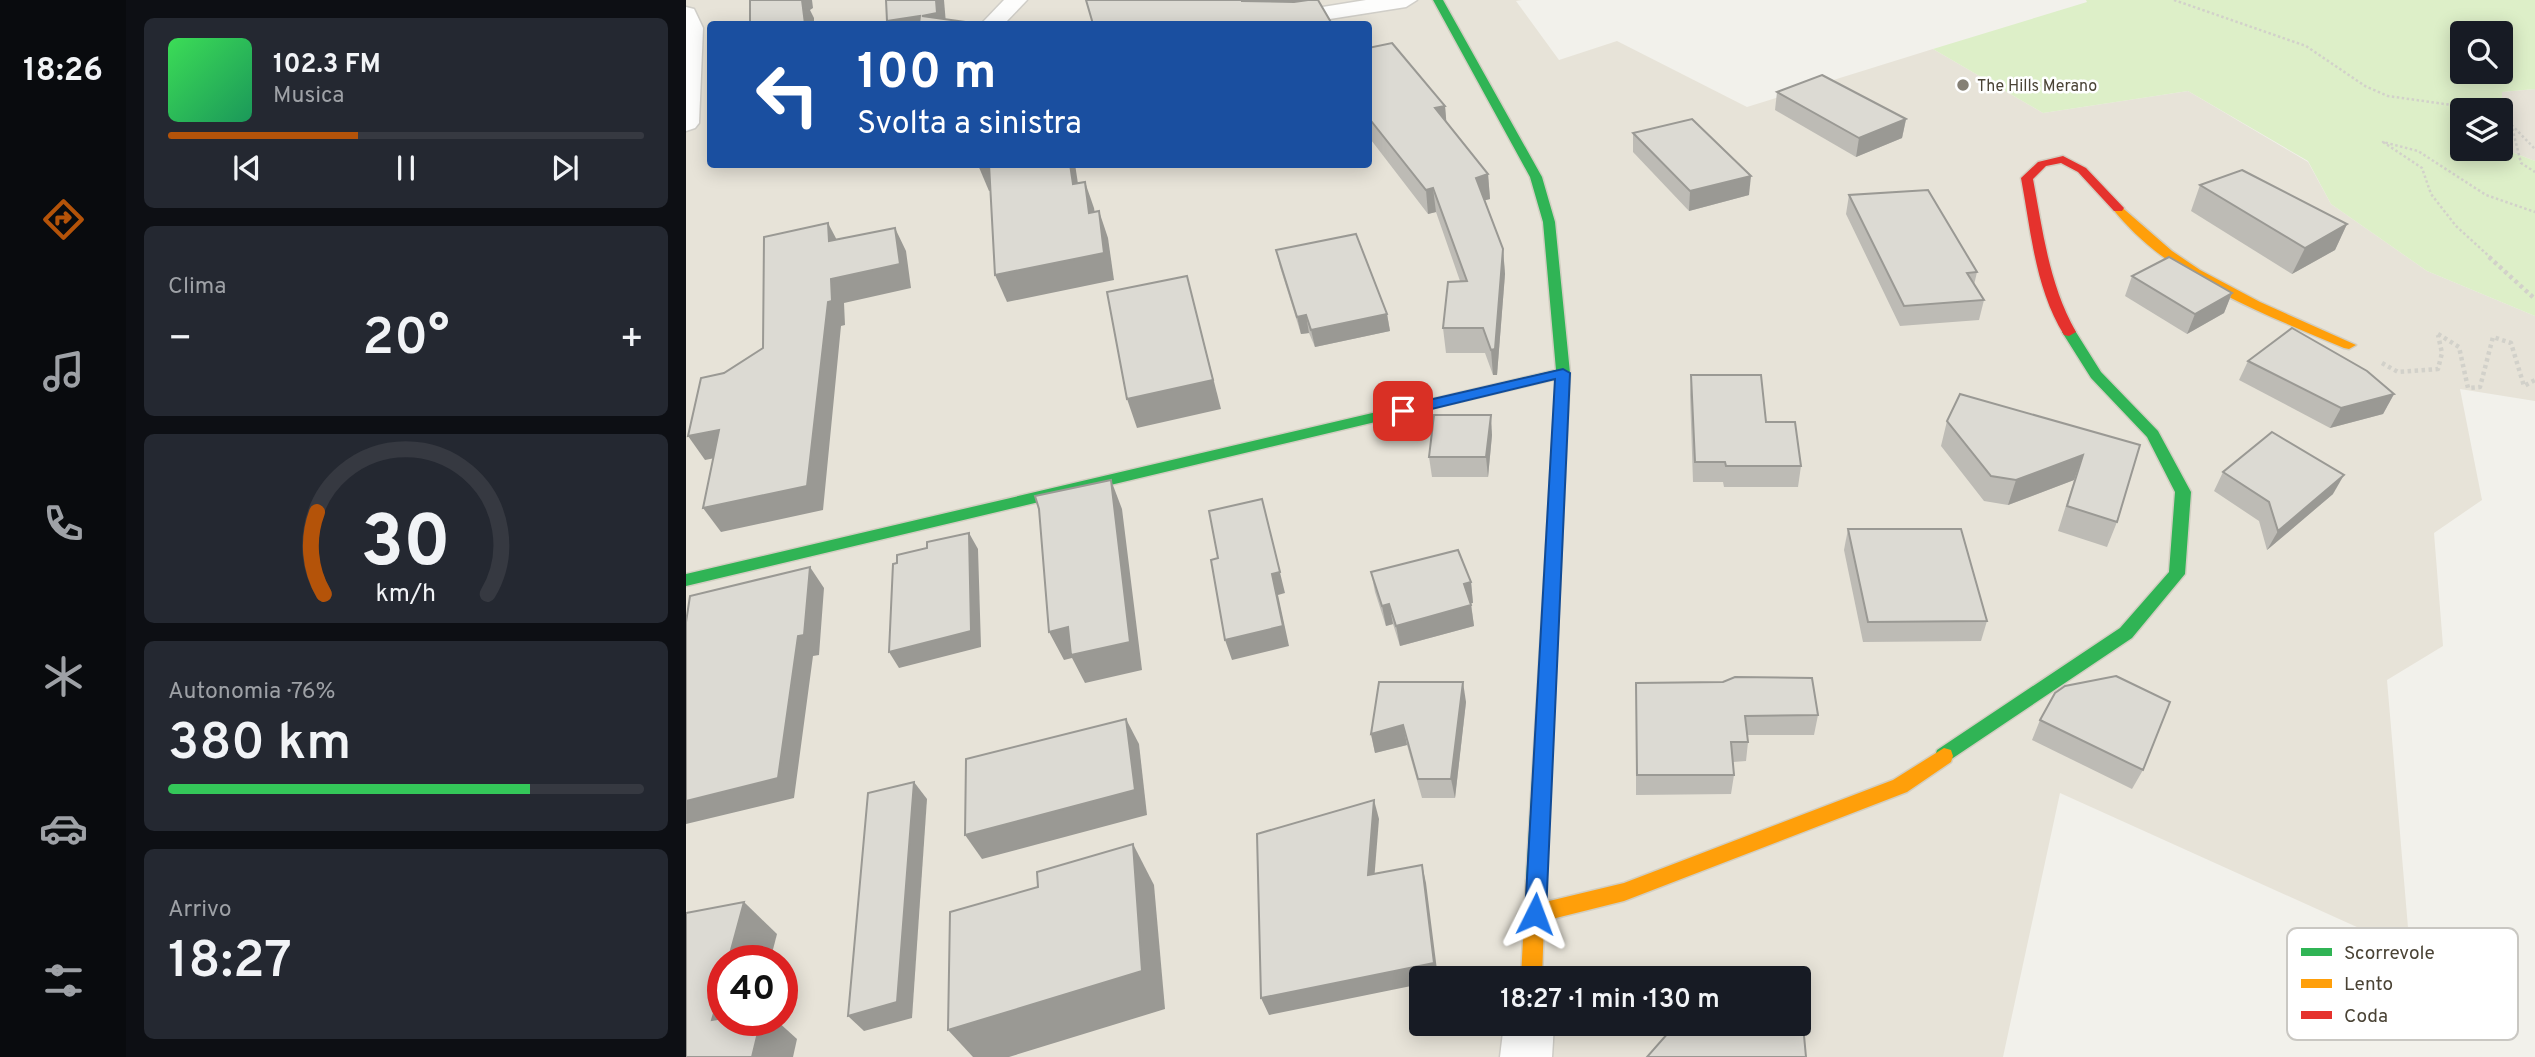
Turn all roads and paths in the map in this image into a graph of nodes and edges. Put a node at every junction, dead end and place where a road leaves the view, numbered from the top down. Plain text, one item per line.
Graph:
1 (1016, 0) edge
2 (1406, 0) edge
3 (1438, 0) edge
4 (2174, 0) edge
5 (686, 14) edge
6 (995, 21) edge
7 (1278, 21) edge
8 (2450, 105) edge
9 (707, 117) edge
10 (686, 121) edge
11 (2513, 123) edge
12 (2513, 131) edge
13 (2535, 149) edge
14 (2535, 172) edge
15 (2535, 212) edge
16 (2535, 299) edge
17 (2349, 345) dead end
18 (2398, 372) dead end
19 (1563, 373) junction
20 (2535, 380) edge
21 (686, 580) edge
22 (1535, 914) junction
23 (1532, 966) edge
24 (1527, 1036) edge
25 (1526, 1057) edge

1 - 6 street
2 - 7 street
3 - 19 street
4 - 8 path
5 - 10 street
9 - 10 street
11 - 13 path
12 - 14 path
15 - 16 path
17 - 22 street
18 - 20 path
19 - 21 street
19 - 22 street
22 - 23 street
24 - 25 street

